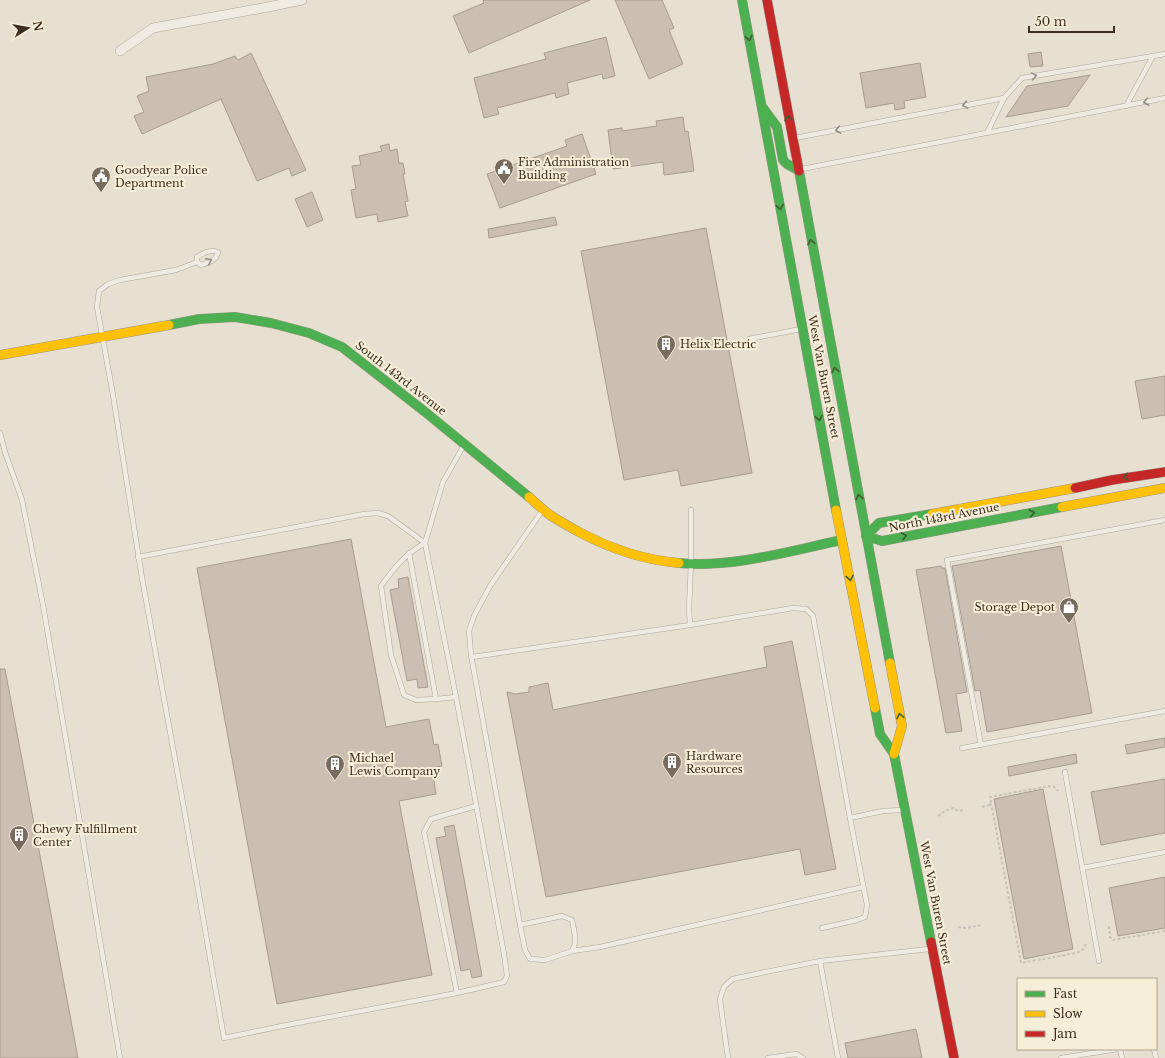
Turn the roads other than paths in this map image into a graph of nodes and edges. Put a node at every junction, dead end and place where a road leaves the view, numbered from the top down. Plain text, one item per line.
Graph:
1 (302, 0) edge
2 (742, 0) edge
3 (767, 0) edge
4 (268, 4) edge
5 (120, 51) dead end
6 (1165, 54) edge
7 (1153, 56) junction
8 (1004, 98) junction
9 (1165, 98) edge
10 (761, 105) junction
11 (1126, 106) junction
12 (987, 133) junction
13 (792, 138) junction
14 (798, 170) junction
15 (197, 262) junction
16 (803, 329) junction
17 (102, 336) junction
18 (749, 339) dead end
19 (0, 355) edge
20 (0, 433) edge
21 (465, 444) junction
22 (1165, 472) edge
23 (1165, 488) edge
24 (543, 509) junction
25 (692, 510) dead end
26 (1165, 520) edge
27 (866, 536) junction
28 (848, 539) junction
29 (425, 543) junction
30 (409, 553) junction
31 (138, 557) junction
32 (691, 563) junction
33 (690, 625) junction
34 (472, 657) junction
35 (456, 697) junction
36 (436, 699) junction
37 (1165, 711) edge
38 (981, 745) junction
39 (962, 748) dead end
40 (894, 754) junction
41 (1065, 772) dead end
42 (476, 806) junction
43 (906, 810) junction
44 (850, 818) junction
45 (1165, 852) edge
46 (1082, 868) junction
47 (863, 887) junction
48 (520, 925) junction
49 (822, 928) dead end
50 (933, 948) junction
51 (572, 951) junction
52 (820, 961) junction
53 (1099, 961) dead end
54 (457, 993) junction
55 (1114, 1050) edge
56 (1085, 1056) edge
57 (120, 1058) edge
58 (728, 1058) edge
59 (768, 1058) edge
60 (803, 1058) edge
61 (838, 1058) edge
62 (954, 1058) edge
63 (1061, 1058) edge

1 - 4 street
2 -> 10 main road, West Van Buren Street
13 -> 3 main road, West Van Buren Street
4 - 5 street
6 - 7 lane
8 -> 7 lane
7 - 11 lane
8 - 12 lane
8 -> 13 lane
9 -> 11 lane
10 - 14 main road
10 -> 16 main road, West Van Buren Street
11 - 12 lane
12 - 14 lane
13 - 14 main road, West Van Buren Street
27 -> 14 main road, West Van Buren Street
15 -> 15 lane
15 - 17 lane
16 - 18 lane
16 -> 28 main road, West Van Buren Street
17 - 19 main road, South 143rd Avenue
17 - 21 main road, South 143rd Avenue
17 - 31 lane
20 - 57 lane
21 - 24 main road, South 143rd Avenue
21 - 29 lane
22 -> 27 main road, North 143rd Avenue
27 -> 23 main road, North 143rd Avenue
24 - 32 main road, South 143rd Avenue
24 - 34 lane
25 - 32 lane
26 - 38 lane
27 - 28 main road, South 143rd Avenue
40 -> 27 main road, West Van Buren Street
28 - 32 main road, South 143rd Avenue
28 -> 40 main road, West Van Buren Street
29 - 30 lane
29 - 31 lane
29 - 35 lane
30 - 36 lane
30 - 36 lane
31 - 54 lane
32 - 33 lane
33 - 34 lane
33 - 44 lane
34 - 48 lane
35 - 36 lane
35 - 42 lane
37 - 38 lane
38 - 39 lane
40 - 43 main road, West Van Buren Street
41 - 46 lane
42 - 54 lane
42 - 54 lane
43 - 44 lane
43 - 50 main road, West Van Buren Street
44 - 47 lane
45 - 46 lane
46 - 53 lane
47 - 49 lane
47 - 51 lane
48 - 51 lane
48 - 51 lane
50 - 52 lane
50 - 62 main road, West Van Buren Street
52 - 58 lane
52 - 61 lane
55 - 56 lane
56 - 63 lane
59 - 60 lane

